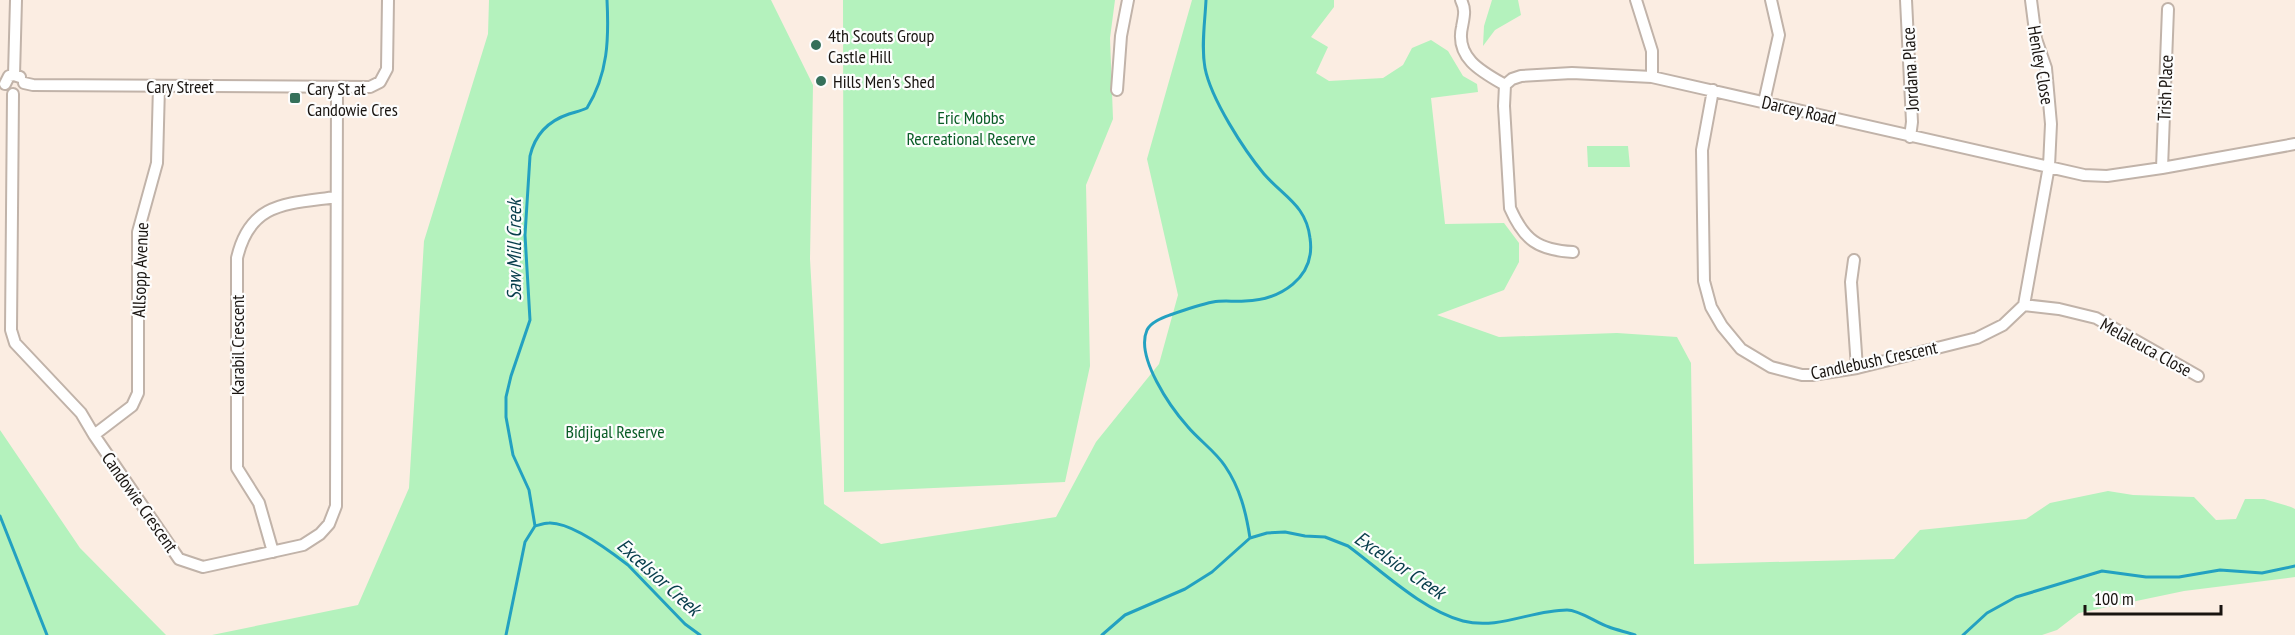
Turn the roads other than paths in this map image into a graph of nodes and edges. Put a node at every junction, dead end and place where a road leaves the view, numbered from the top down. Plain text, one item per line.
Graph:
1 (16, 0) edge
2 (388, 0) edge
3 (1128, 0) edge
4 (1461, 0) edge
5 (1636, 0) edge
6 (1771, 0) edge
7 (1906, 0) edge
8 (2031, 0) edge
9 (2168, 9) dead end
10 (14, 75) junction
11 (1652, 77) junction
12 (24, 83) junction
13 (2, 84) edge
14 (159, 86) junction
15 (1505, 86) junction
16 (337, 88) junction
17 (1117, 90) dead end
18 (1713, 90) junction
19 (14, 94) junction
20 (1764, 102) junction
21 (1910, 137) junction
22 (2295, 144) edge
23 (2049, 166) junction
24 (2163, 168) junction
25 (336, 197) junction
26 (1573, 252) dead end
27 (1854, 260) dead end
28 (2024, 305) junction
29 (1857, 368) junction
30 (2198, 376) dead end
31 (94, 435) junction
32 (273, 552) junction

1 - 10 street
2 - 16 street, Cary Street
3 - 17 street
4 - 15 street
5 - 11 street
6 - 20 street
7 - 21 street, Jordana Place
8 - 23 street, Henley Close
9 - 24 street, Trish Place
10 - 12 street
10 - 13 street
11 - 15 street, Darcey Road
11 - 18 street, Darcey Road
12 - 14 street, Cary Street
12 - 19 street
13 - 19 street
14 - 16 street, Cary Street
14 - 31 street, Allsopp Avenue
15 - 26 street
16 - 25 street, Candowie Crescent
18 - 20 street, Darcey Road
18 - 29 street, Candlebush Crescent
19 - 31 street, Candowie Crescent
20 - 21 street, Darcey Road
21 - 23 street, Darcey Road
22 - 24 street, Darcey Road
23 - 24 street, Darcey Road
23 - 28 street
25 - 32 street, Candowie Crescent
25 - 32 street, Karabil Crescent
27 - 29 street
28 - 29 street, Candlebush Crescent
28 - 30 street, Melaleuca Close
31 - 32 street, Candowie Crescent

